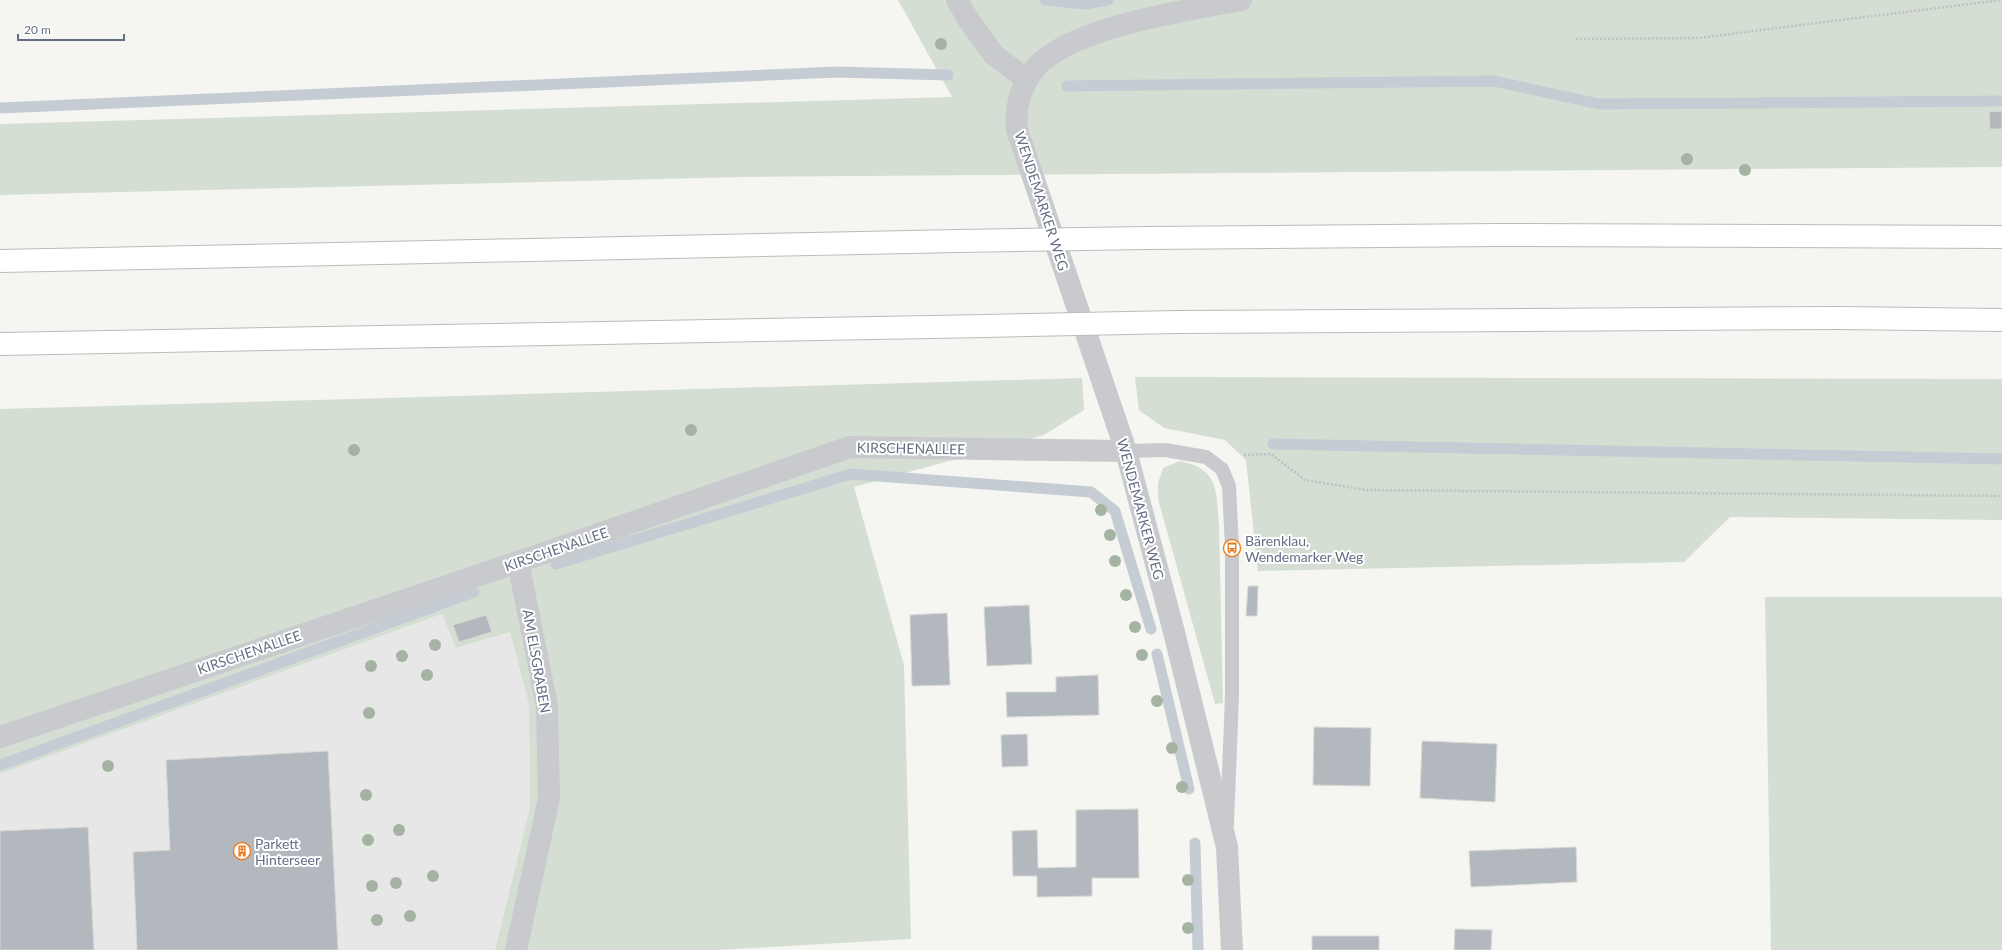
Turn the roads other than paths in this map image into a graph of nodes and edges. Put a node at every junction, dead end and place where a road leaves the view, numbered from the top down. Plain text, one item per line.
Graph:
1 (957, 0) edge
2 (1241, 0) edge
3 (1027, 80) junction
4 (2002, 237) edge
5 (0, 260) edge
6 (2002, 320) edge
7 (0, 344) edge
8 (1126, 451) junction
9 (518, 562) junction
10 (0, 737) edge
11 (1227, 846) junction
12 (516, 950) edge
13 (1232, 950) edge

1 - 3 street
2 - 3 street, WENDEMARKER WEG
3 - 8 street, WENDEMARKER WEG
4 - 5 highway, bridge
6 - 7 highway, bridge
8 - 9 street, KIRSCHENALLEE
8 - 11 street, WENDEMARKER WEG
8 - 11 lane
9 - 10 street, KIRSCHENALLEE
9 - 12 street, AM ELSGRABEN
11 - 13 street, WENDEMARKER WEG

